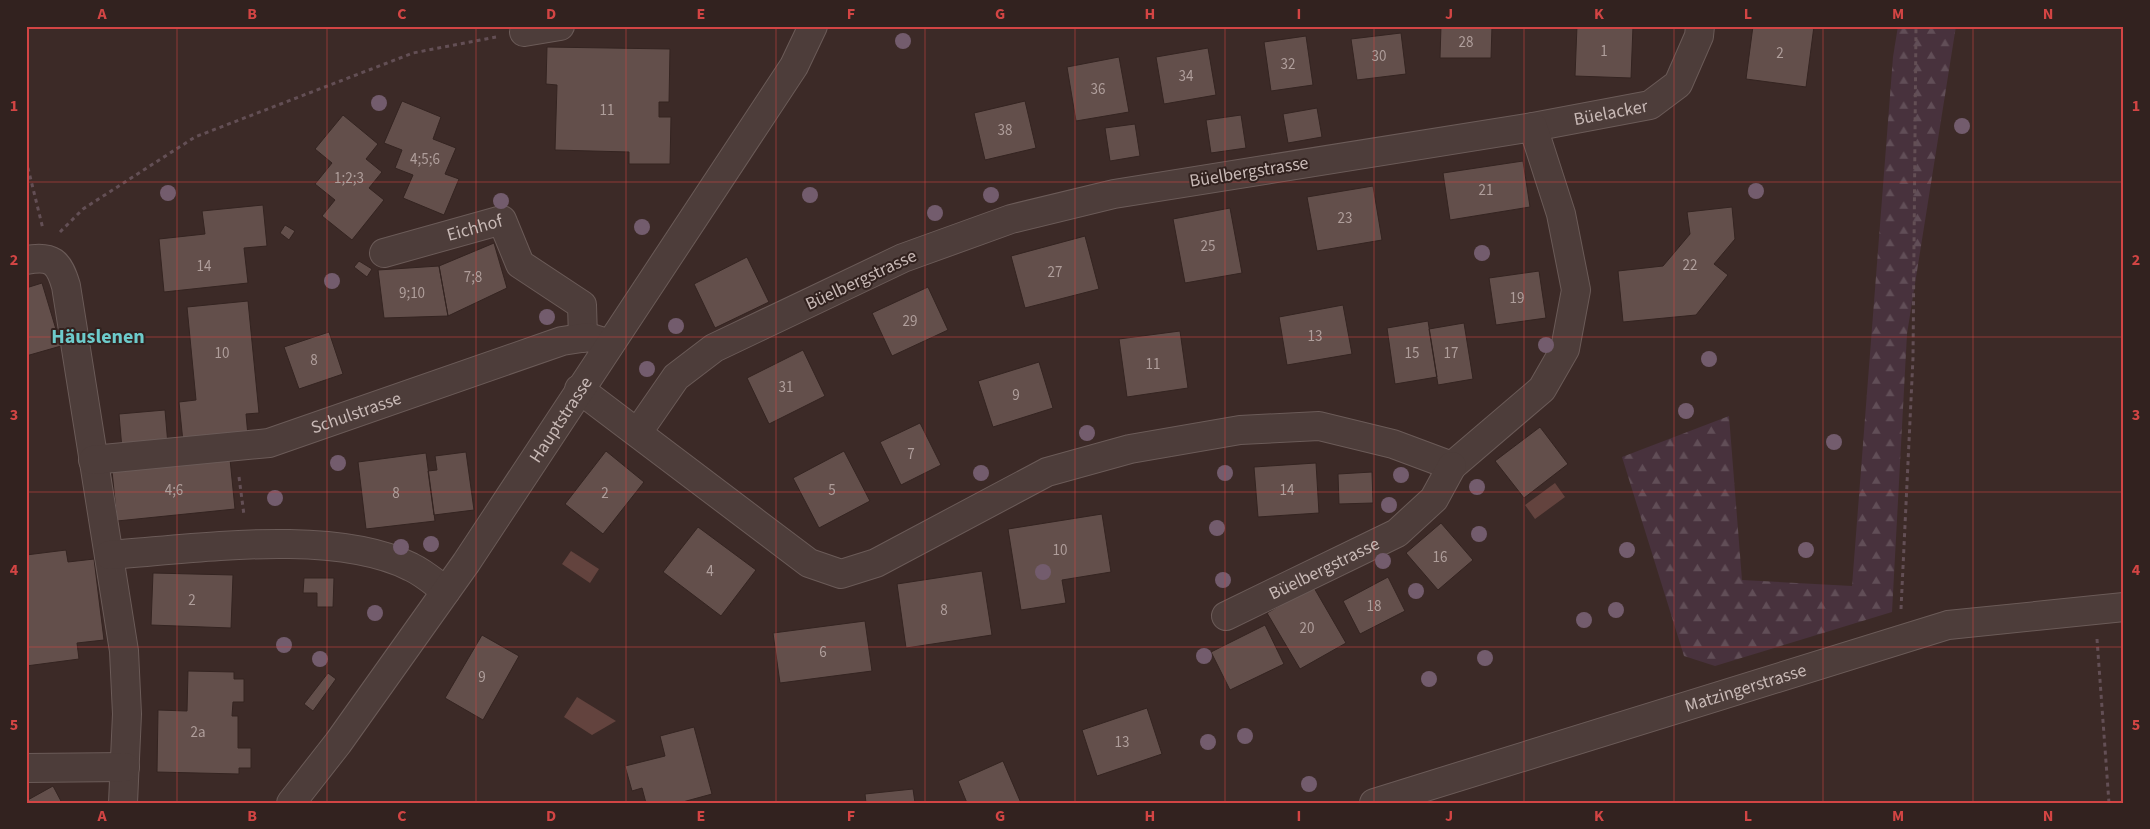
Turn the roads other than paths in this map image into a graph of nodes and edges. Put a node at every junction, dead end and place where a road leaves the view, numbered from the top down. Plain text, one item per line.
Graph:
1 (560, 26) edge
2 (813, 26) edge
3 (1700, 26) edge
4 (524, 32) road end
5 (1533, 127) junction
6 (384, 253) dead end
7 (40, 255) edge
8 (583, 338) junction
9 (610, 344) junction
10 (579, 389) junction
11 (638, 432) junction
12 (93, 460) junction
13 (1452, 466) junction
14 (109, 555) junction
15 (446, 591) junction
16 (2124, 607) edge
17 (1226, 616) dead end
18 (124, 767) junction
19 (26, 768) edge
20 (122, 803) edge
21 (291, 803) edge
22 (1374, 803) edge

1 - 4 street
2 - 9 street, Hauptstrasse
3 - 5 street, Büelacker
5 - 11 street, Büelbergstrasse
5 - 13 street, Büelbergstrasse
6 - 8 street, Eichhof
7 - 12 street
8 - 9 street, Schulstrasse
8 - 12 street, Schulstrasse
9 - 10 street, Hauptstrasse
10 - 11 street
10 - 15 street, Hauptstrasse
11 - 13 street
12 - 14 street
13 - 17 street, Büelbergstrasse
14 - 15 street
14 - 18 street
15 - 21 street, Hauptstrasse
16 - 22 street, Matzingerstrasse
18 - 19 street
18 - 20 street

